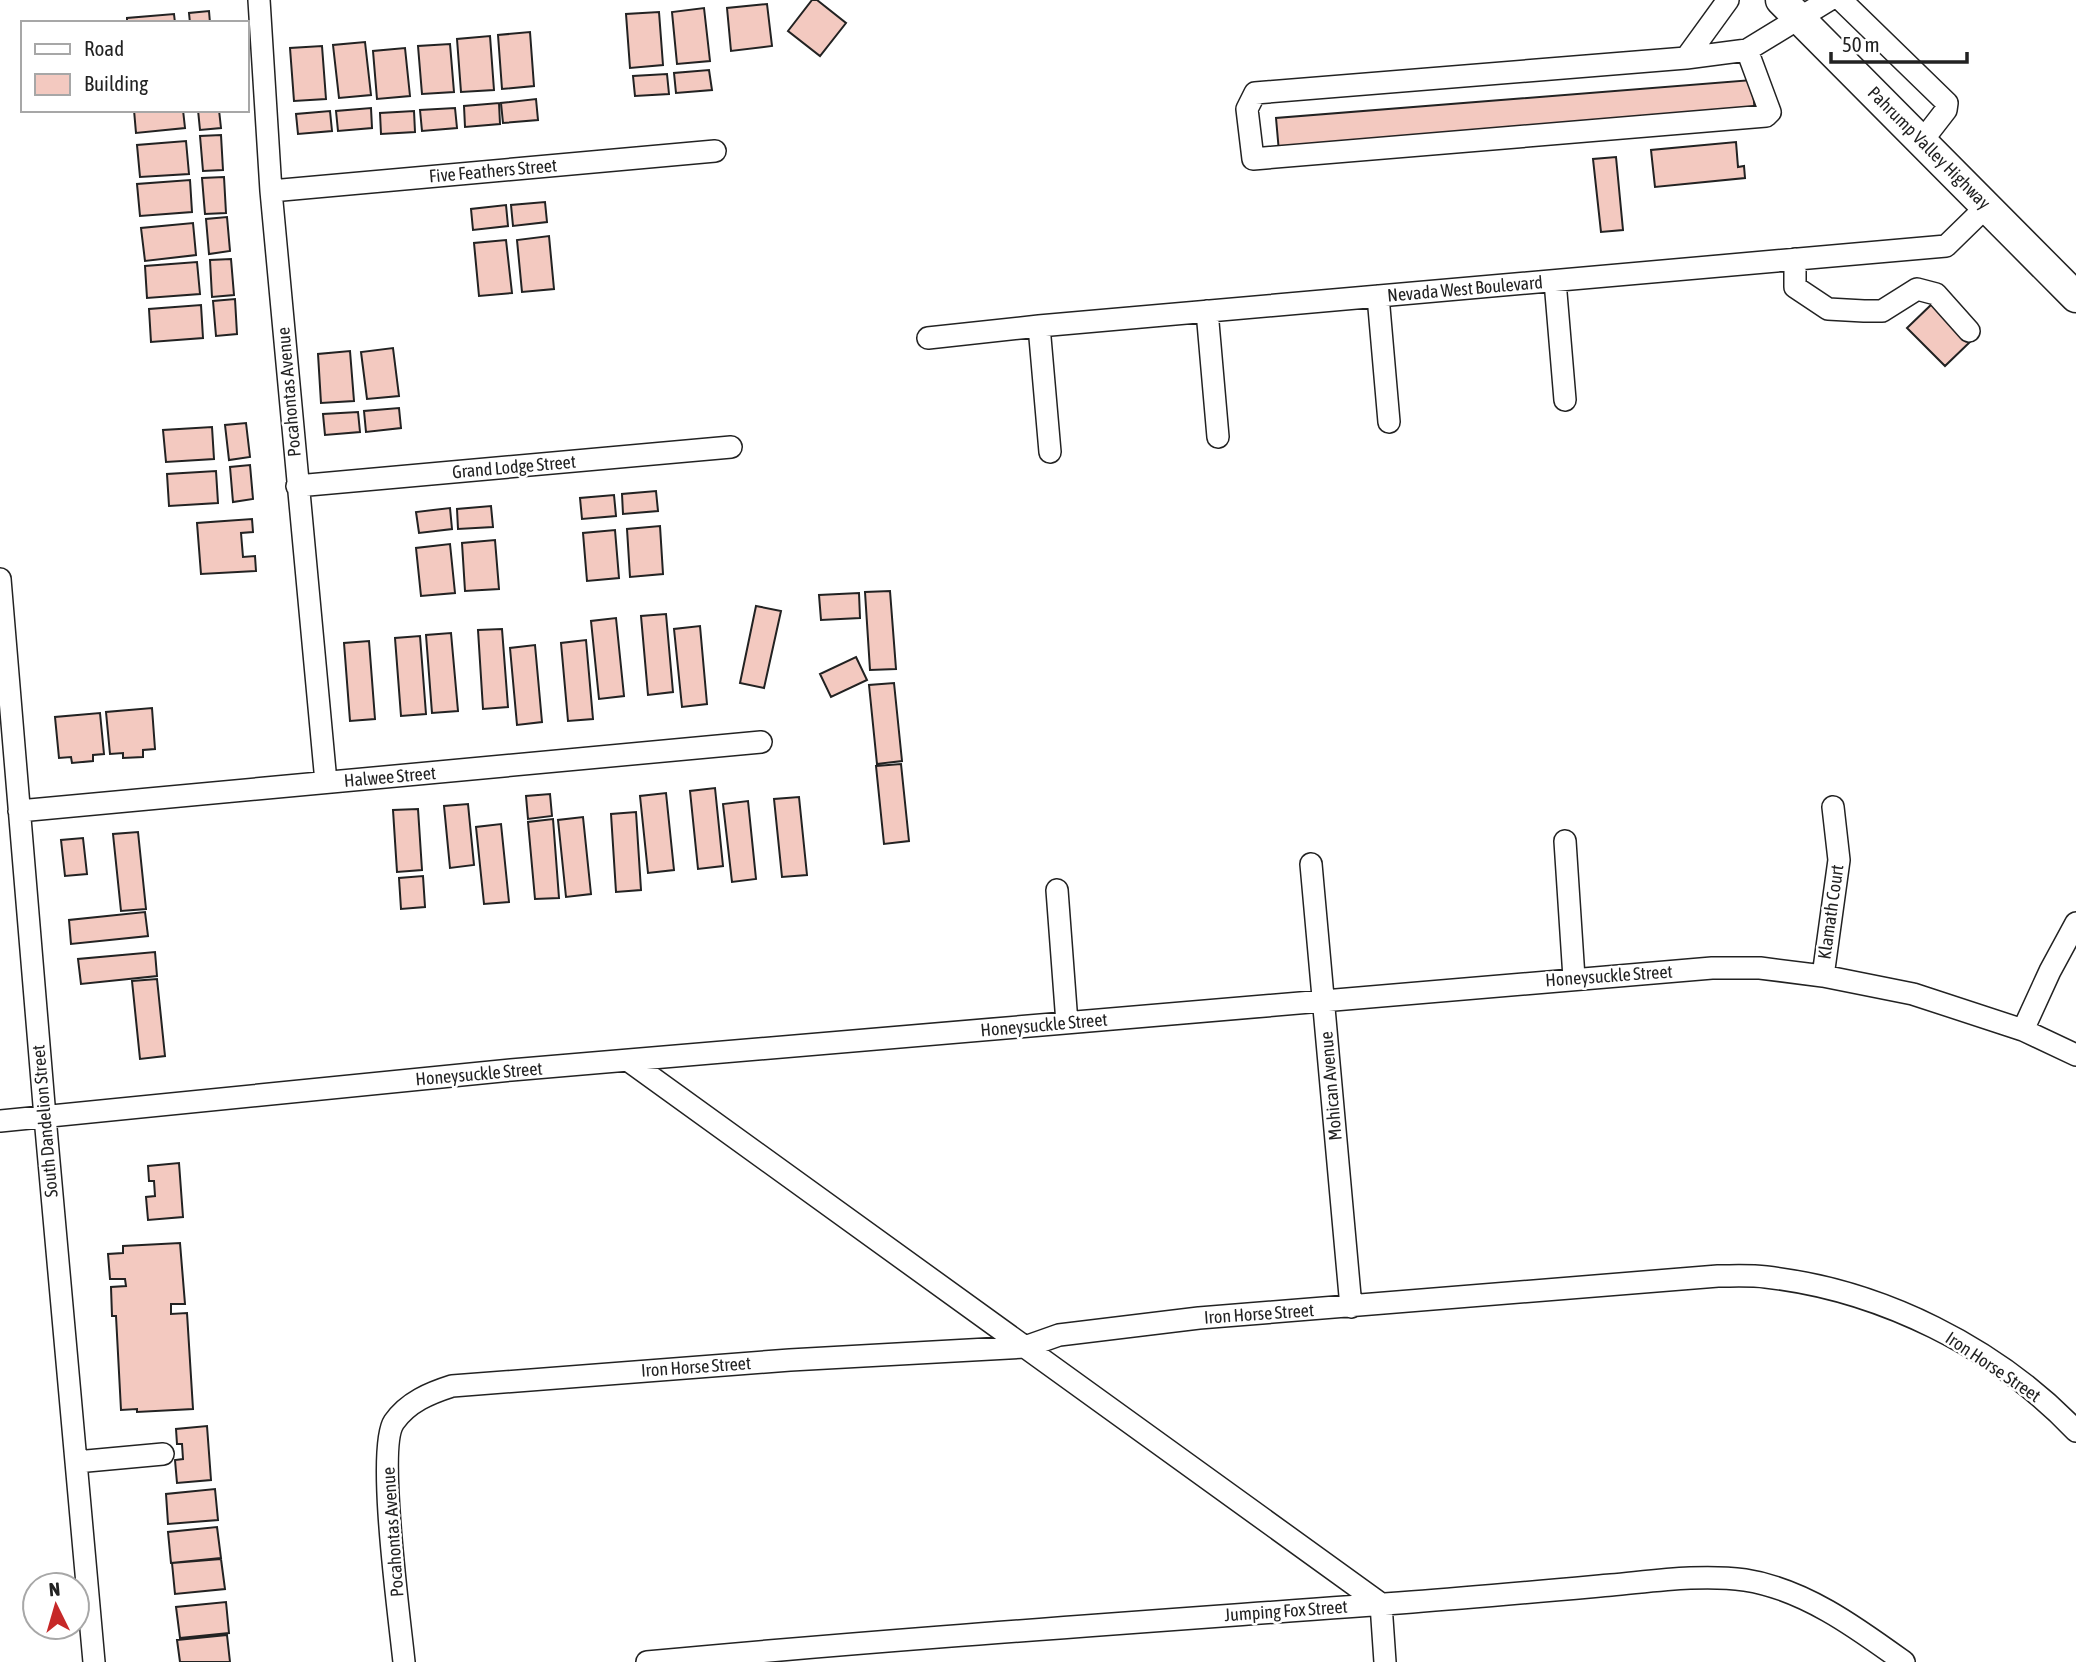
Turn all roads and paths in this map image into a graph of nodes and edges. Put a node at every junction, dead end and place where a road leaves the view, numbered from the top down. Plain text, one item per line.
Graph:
1 (259, 0) edge
2 (1728, 0) edge
3 (1829, 0) edge
4 (1840, 0) edge
5 (1790, 9) edge
6 (1747, 50) junction
7 (1686, 58) junction
8 (1922, 141) junction
9 (715, 151) dead end
10 (271, 191) junction
11 (1987, 206) junction
12 (1795, 260) junction
13 (1555, 281) junction
14 (1378, 296) junction
15 (2076, 297) edge
16 (1207, 311) junction
17 (1039, 326) junction
18 (1969, 331) dead end
19 (928, 338) dead end
20 (1565, 400) dead end
21 (1389, 422) dead end
22 (1218, 437) dead end
23 (732, 447) dead end
24 (1050, 452) dead end
25 (297, 486) junction
26 (0, 579) edge
27 (2, 622) edge
28 (761, 742) dead end
29 (326, 782) junction
30 (1833, 807) dead end
31 (19, 811) junction
32 (1565, 841) dead end
33 (1311, 864) dead end
34 (1056, 890) dead end
35 (2076, 923) edge
36 (1823, 976) junction
37 (1574, 978) junction
38 (1324, 1001) junction
39 (1067, 1023) junction
40 (2023, 1030) junction
41 (2076, 1055) edge
42 (628, 1061) junction
43 (45, 1117) junction
44 (0, 1121) edge
45 (1351, 1307) junction
46 (1025, 1347) junction
47 (408, 1408) joint
48 (2076, 1431) edge
49 (163, 1454) dead end
50 (76, 1462) junction
51 (1381, 1604) junction
52 (94, 1662) edge
53 (404, 1662) edge
54 (647, 1662) edge
55 (1385, 1662) edge
56 (1904, 1662) edge

1 - 10 street, Pocahontas Avenue
2 - 7 street
3 - 5 street
4 - 8 street
5 - 6 street
5 - 8 highway, Pahrump Valley Highway
6 - 7 street
6 - 7 street
8 - 11 highway, Pahrump Valley Highway
9 - 10 street, Five Feathers Street
10 - 25 street, Pocahontas Avenue
11 - 12 street, Nevada West Boulevard
11 - 15 highway, Pahrump Valley Highway
12 - 13 street, Nevada West Boulevard
12 - 18 street
13 - 14 street, Nevada West Boulevard
13 - 20 street
14 - 16 street, Nevada West Boulevard
14 - 21 street
16 - 17 street, Nevada West Boulevard
16 - 22 street
17 - 19 street, Nevada West Boulevard
17 - 24 street
23 - 25 street, Grand Lodge Street
25 - 29 street, Pocahontas Avenue
26 - 27 street, South Dandelion Street
27 - 31 street, South Dandelion Street
28 - 29 street, Halwee Street
29 - 31 street, Halwee Street
30 - 36 street, Klamath Court
31 - 43 street, South Dandelion Street
32 - 37 street
33 - 38 street, Mohican Avenue
34 - 39 street
35 - 40 street
36 - 37 street, Honeysuckle Street
36 - 40 street, Honeysuckle Street
37 - 38 street, Honeysuckle Street
38 - 39 street, Honeysuckle Street
38 - 45 street, Mohican Avenue
39 - 42 street, Honeysuckle Street
40 - 41 street, Honeysuckle Street
42 - 43 street, Honeysuckle Street
42 - 46 street
43 - 44 street, Honeysuckle Street
43 - 50 street, South Dandelion Street
45 - 46 street, Iron Horse Street
45 - 48 street, Iron Horse Street
46 - 47 street, Iron Horse Street
46 - 51 street
47 - 53 street, Pocahontas Avenue
49 - 50 street
50 - 52 street, South Dandelion Street
51 - 54 street, Jumping Fox Street
51 - 55 street
51 - 56 street, Jumping Fox Street

